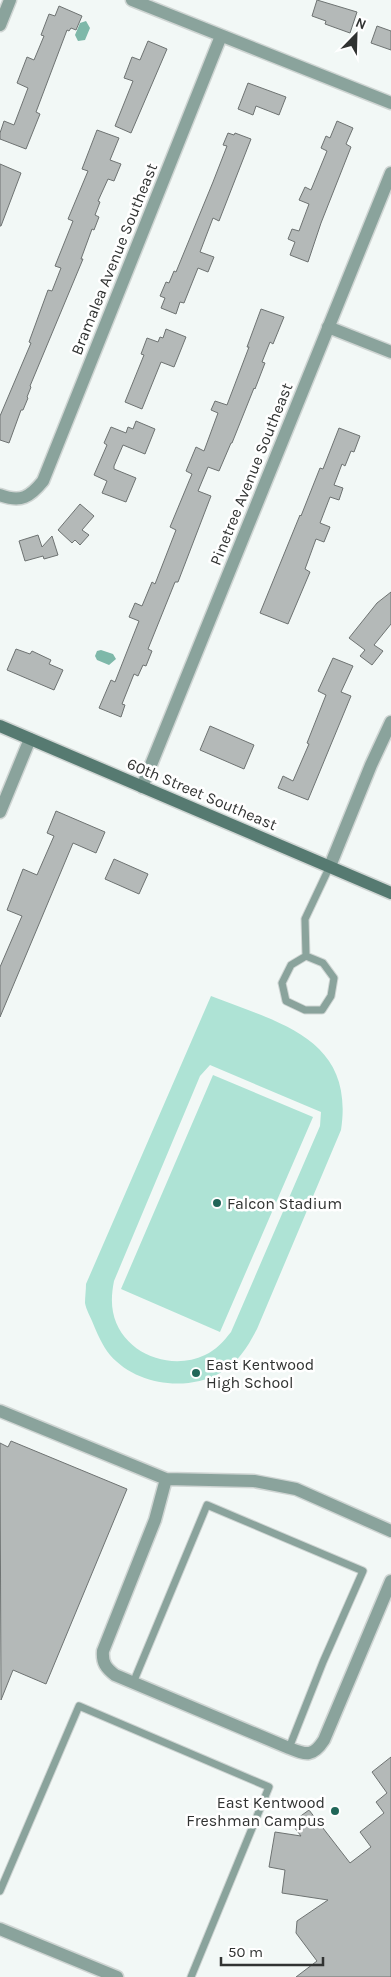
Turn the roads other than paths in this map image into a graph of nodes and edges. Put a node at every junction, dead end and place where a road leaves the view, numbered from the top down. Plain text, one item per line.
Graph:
1 (10, 0) edge
2 (132, 0) edge
3 (0, 25) edge
4 (221, 36) junction
5 (391, 103) edge
6 (391, 173) edge
7 (328, 327) junction
8 (391, 352) edge
9 (0, 495) edge
10 (391, 722) edge
11 (0, 726) edge
12 (30, 738) junction
13 (142, 787) junction
14 (0, 812) edge
15 (330, 866) junction
16 (391, 893) edge
17 (306, 956) junction
18 (0, 1412) edge
19 (166, 1479) junction
20 (391, 1531) edge
21 (391, 1581) edge
22 (133, 1683) junction
23 (289, 1748) junction
24 (0, 1891) edge
25 (0, 1929) edge
26 (117, 1977) edge
27 (191, 1977) edge

1 - 3 street
2 - 4 street
4 - 5 street
4 - 9 street, Bramalea Avenue Southeast
6 - 7 street, Pinetree Avenue Southeast
7 - 8 street
7 - 13 street, Pinetree Avenue Southeast
10 - 15 street
11 - 12 main road, 60th Street Southeast
12 - 13 main road, 60th Street Southeast
12 - 14 street
13 - 15 main road, 60th Street Southeast
15 - 16 main road, 60th Street Southeast
15 - 17 lane
17 - 17 lane
18 - 19 street
19 - 20 street
19 - 22 street
21 - 23 street
22 - 23 street
22 - 23 lane
24 - 27 lane
25 - 26 street

